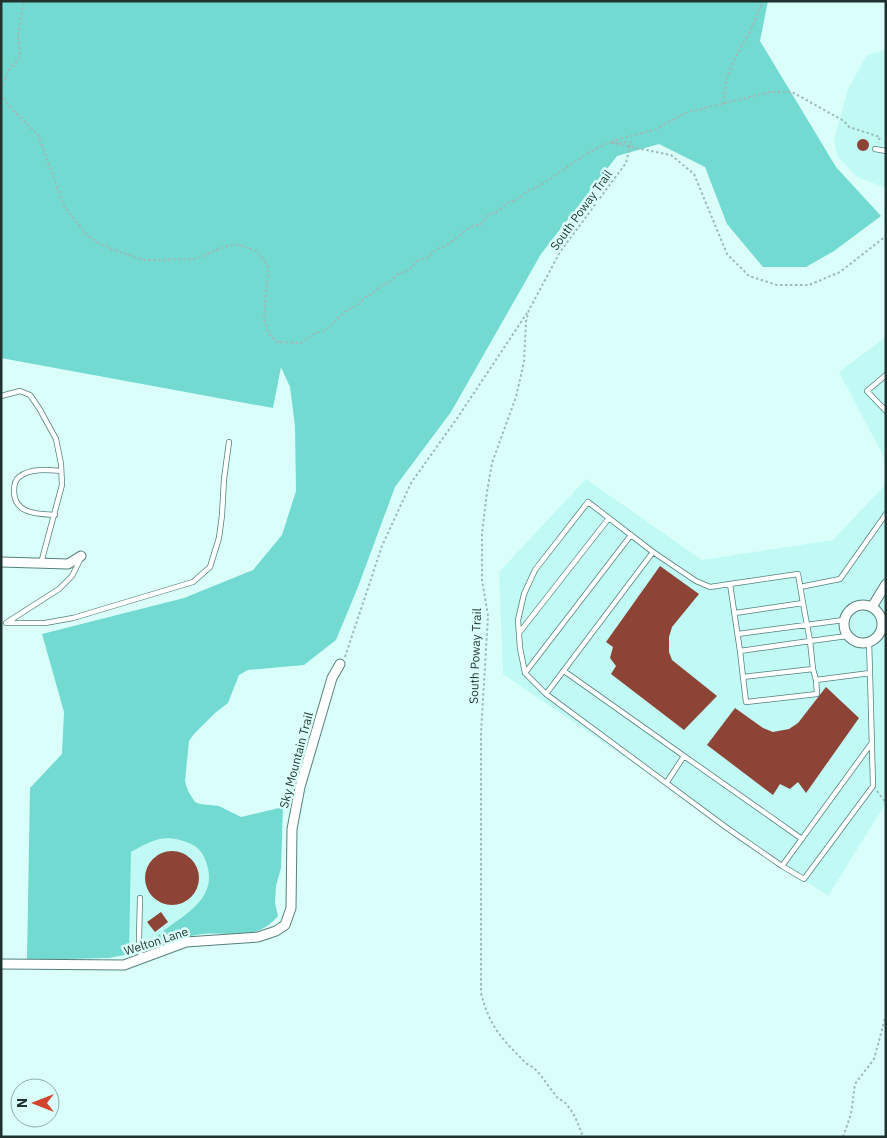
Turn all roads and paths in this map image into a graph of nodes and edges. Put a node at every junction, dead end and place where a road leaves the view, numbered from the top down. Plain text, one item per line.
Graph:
1 (24, 1) edge
2 (764, 1) edge
3 (1, 89) edge
4 (1, 94) edge
5 (724, 104) junction
6 (607, 142) junction
7 (630, 147) junction
8 (875, 149) joint
9 (886, 151) edge
10 (886, 236) edge
11 (530, 310) junction
12 (886, 375) edge
13 (1, 396) edge
14 (886, 411) edge
15 (229, 442) dead end
16 (62, 471) junction
17 (886, 514) edge
18 (55, 515) junction
19 (609, 518) junction
20 (631, 535) junction
21 (652, 552) junction
22 (81, 556) joint
23 (1, 562) edge
24 (41, 563) junction
25 (730, 584) junction
26 (886, 584) edge
27 (800, 587) junction
28 (803, 603) junction
29 (872, 608) junction
30 (735, 613) junction
31 (844, 620) junction
32 (807, 625) junction
33 (519, 634) junction
34 (738, 634) junction
35 (847, 636) junction
36 (810, 642) junction
37 (869, 642) junction
38 (740, 651) junction
39 (342, 660) joint
40 (813, 669) junction
41 (564, 671) junction
42 (525, 673) junction
43 (870, 673) junction
44 (743, 677) junction
45 (816, 680) junction
46 (546, 694) junction
47 (872, 743) junction
48 (684, 756) junction
49 (667, 782) junction
50 (873, 786) junction
51 (886, 803) edge
52 (802, 839) junction
53 (782, 866) junction
54 (140, 898) dead end
55 (285, 925) joint
56 (141, 960) junction
57 (1, 964) edge
58 (886, 1015) edge
59 (583, 1137) edge
60 (843, 1137) edge

1 - 3 path
2 - 5 path
4 - 6 path
5 - 6 path
5 - 8 path
6 - 7 path
7 - 10 path
7 - 11 path, South Poway Trail
8 - 9 lane
11 - 39 path
11 - 59 path, South Poway Trail
12 - 14 lane
13 - 16 lane
15 - 22 lane
16 - 18 lane
16 - 18 lane
17 - 27 lane
18 - 24 lane
19 - 20 lane
19 - 33 lane
19 - 33 lane
20 - 21 lane
20 - 42 lane
21 - 25 lane
21 - 41 lane
22 - 24 street
23 - 24 street
25 - 27 lane
25 - 30 lane
26 - 29 street
27 - 28 lane
28 - 30 lane
28 - 32 lane
29 - 31 street
29 - 37 street
30 - 34 lane
31 - 32 lane
31 - 35 street
32 - 34 lane
32 - 36 lane
33 - 42 lane
34 - 38 lane
35 - 36 lane
35 - 37 street
36 - 38 lane
36 - 40 lane
37 - 43 lane
38 - 44 lane
39 - 55 street, Sky Mountain Trail
40 - 44 lane
40 - 45 lane
41 - 46 lane
41 - 48 lane
42 - 46 lane
43 - 45 lane
43 - 47 lane
44 - 45 lane
46 - 49 lane
47 - 50 lane
47 - 52 lane
48 - 49 lane
48 - 52 lane
49 - 53 lane
50 - 51 path
50 - 53 lane
52 - 53 lane
54 - 56 lane
55 - 56 street, Welton Lane
56 - 57 street, Welton Lane
58 - 60 path

